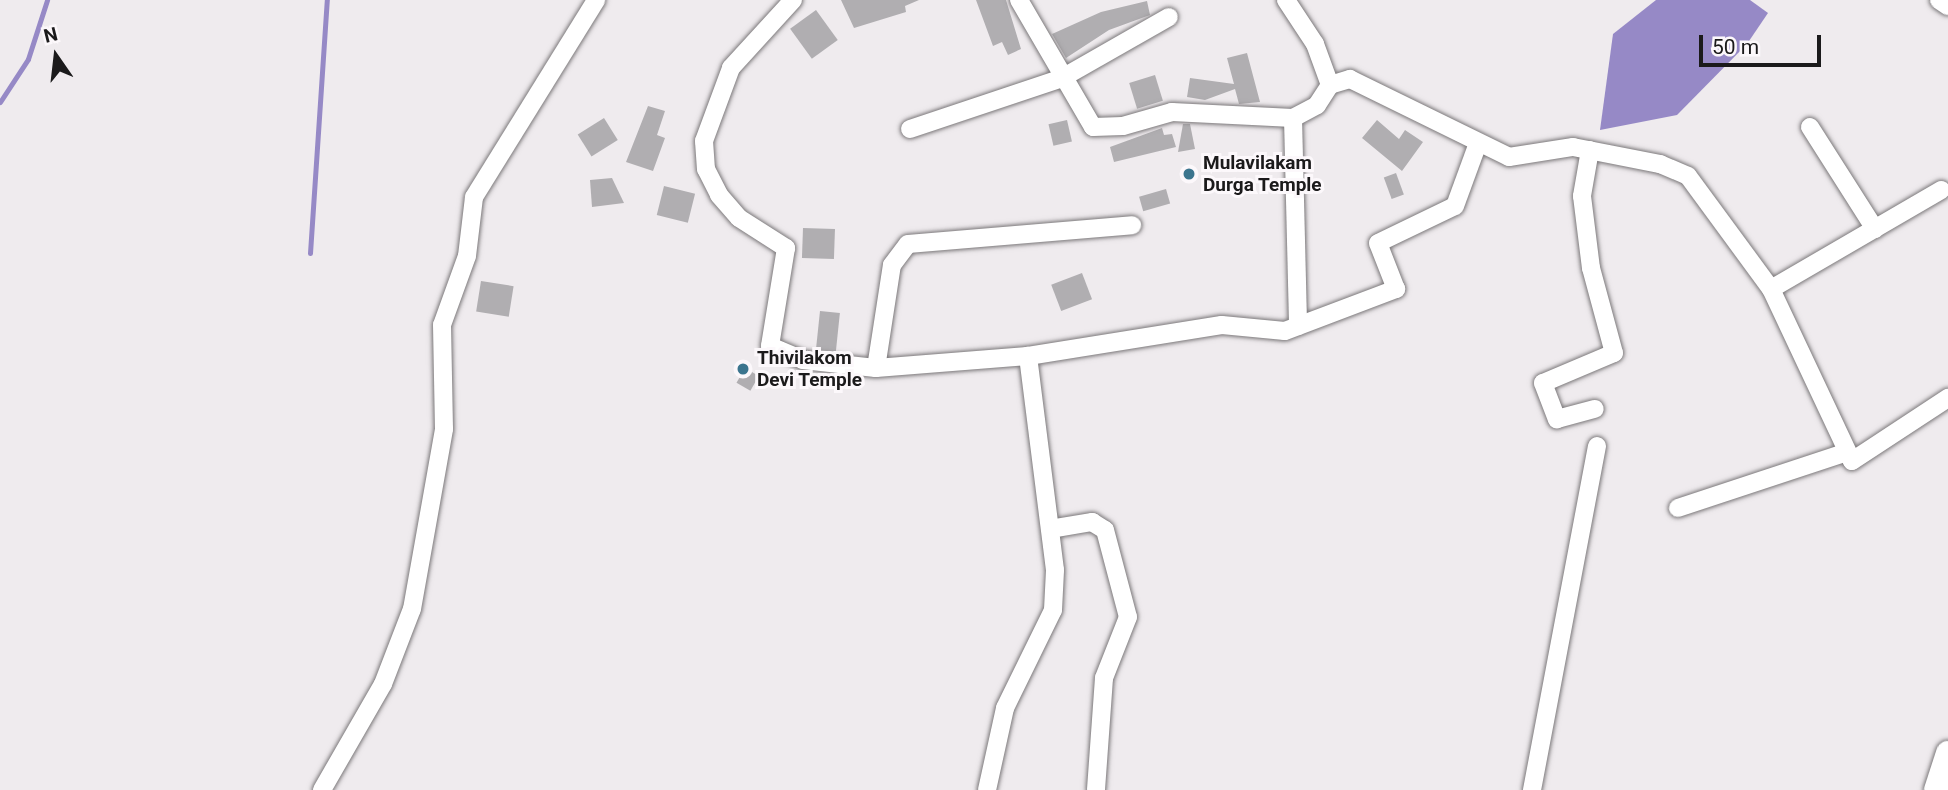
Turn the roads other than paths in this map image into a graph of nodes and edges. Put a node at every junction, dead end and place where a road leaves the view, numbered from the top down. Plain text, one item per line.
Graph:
1 (596, 0) edge
2 (793, 0) edge
3 (1019, 0) edge
4 (1286, 0) edge
5 (1939, 0) edge
6 (1948, 6) edge
7 (1169, 17) dead end
8 (1062, 78) junction
9 (1330, 85) junction
10 (1293, 118) junction
11 (1810, 127) dead end
12 (910, 129) dead end
13 (1477, 146) junction
14 (1590, 150) junction
15 (1941, 190) dead end
16 (1132, 225) dead end
17 (1875, 229) junction
18 (1771, 289) junction
19 (1298, 326) junction
20 (1028, 356) junction
21 (876, 368) junction
22 (1948, 398) edge
23 (1595, 409) dead end
24 (1598, 446) dead end
25 (1844, 453) junction
26 (1678, 508) dead end
27 (1050, 529) junction
28 (1948, 753) edge
29 (322, 790) edge
30 (987, 790) edge
31 (1096, 790) edge
32 (1532, 790) edge
33 (1936, 790) edge

1 - 29 street
2 - 21 street
3 - 8 street
4 - 9 street
5 - 6 street
7 - 8 street
8 - 10 street
8 - 12 street
9 - 10 street
9 - 13 street
10 - 19 street
11 - 17 street
13 - 14 street
13 - 19 street
14 - 18 street
14 - 23 street
15 - 17 street
16 - 21 street
17 - 18 street
18 - 25 street
19 - 20 street
20 - 21 street
20 - 27 street
22 - 25 street
24 - 32 street
25 - 26 street
27 - 30 street
27 - 31 street
28 - 33 street

